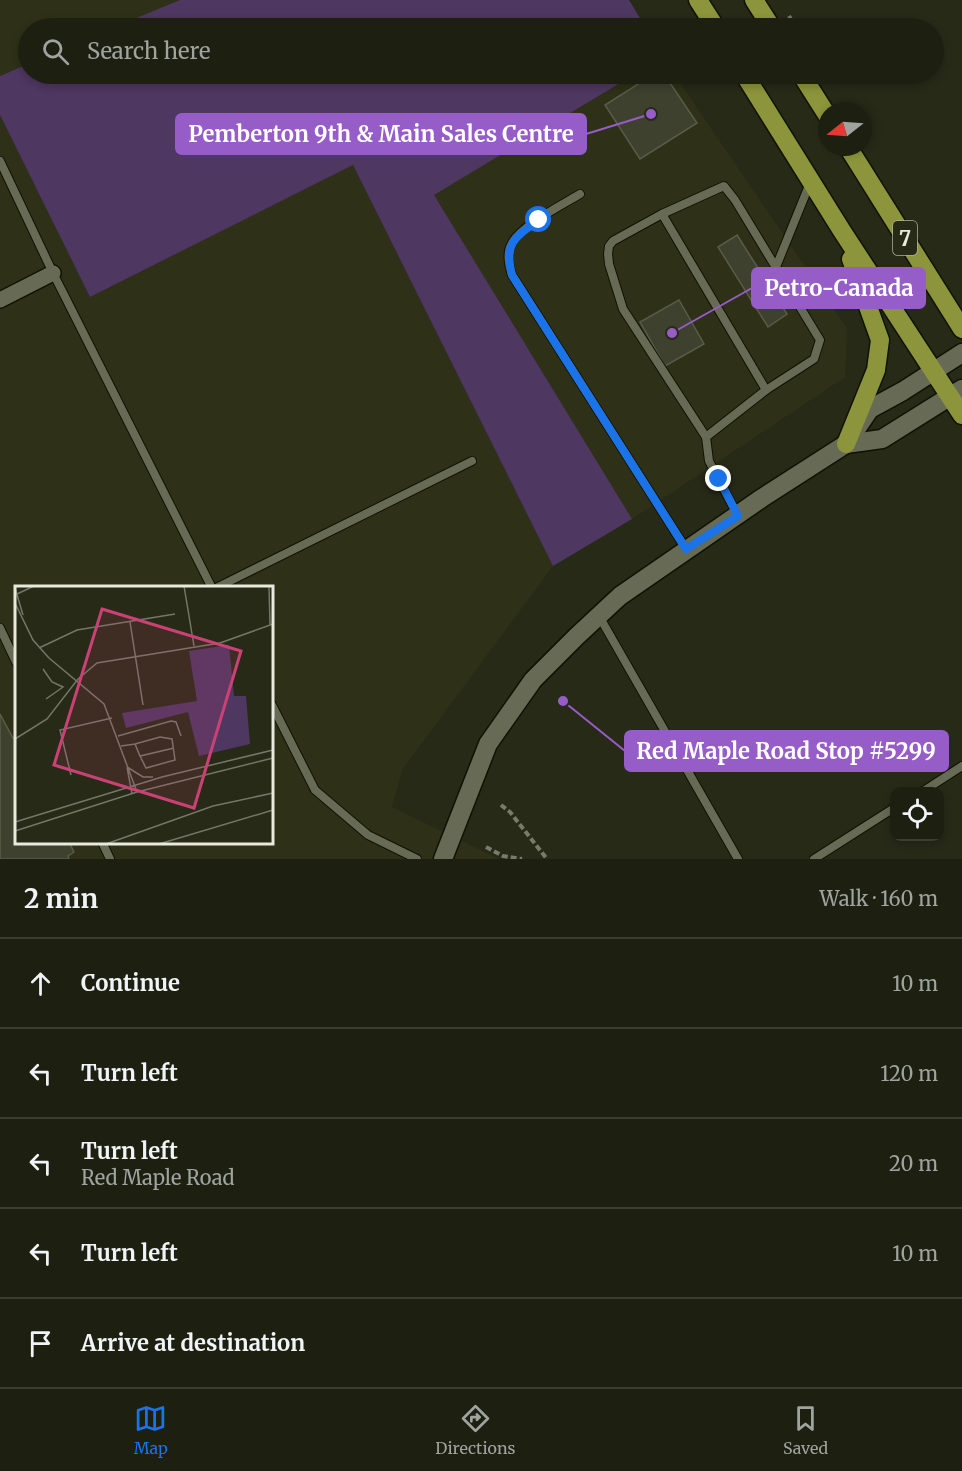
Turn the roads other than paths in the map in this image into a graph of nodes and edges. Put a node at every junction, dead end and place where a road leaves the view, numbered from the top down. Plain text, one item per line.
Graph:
1 (698, 0) edge
2 (754, 0) edge
3 (710, 18) edge
4 (766, 18) edge
5 (750, 84) edge
6 (807, 84) edge
7 (819, 102) edge
8 (854, 156) edge
9 (0, 161) edge
10 (811, 182) junction
11 (580, 194) dead end
12 (662, 214) junction
13 (842, 231) junction
14 (776, 267) junction
15 (53, 273) junction
16 (0, 300) edge
17 (962, 329) edge
18 (962, 353) edge
19 (934, 371) junction
20 (766, 390) junction
21 (956, 393) edge
22 (962, 415) edge
23 (706, 437) junction
24 (846, 444) junction
25 (472, 461) dead end
26 (738, 516) junction
27 (686, 549) junction
28 (213, 586) edge
29 (218, 586) edge
30 (599, 616) junction
31 (0, 628) edge
32 (15, 660) edge
33 (273, 707) edge
34 (962, 766) edge
35 (930, 787) edge
36 (890, 811) edge
37 (102, 844) edge
38 (110, 859) edge
39 (417, 859) edge
40 (443, 859) edge
41 (738, 859) edge
42 (814, 859) edge

1 - 3 main road
2 - 4 main road
5 - 10 main road, 7
6 - 7 main road
8 - 17 main road, 7
9 - 15 lane
10 - 13 main road, 7
10 - 14 lane
11 - 27 lane
12 - 14 lane
12 - 20 lane
12 - 23 lane
13 - 19 main road, 7
13 - 24 main road
14 - 20 lane
15 - 16 street
15 - 28 lane
18 - 19 street
19 - 21 main road, 7
19 - 24 street
20 - 23 lane
21 - 22 main road, 7
21 - 24 street
23 - 26 lane
24 - 26 street
25 - 29 lane
26 - 27 street
27 - 30 street
30 - 40 street
30 - 41 lane
31 - 32 lane
33 - 39 lane
34 - 35 lane
36 - 42 lane
37 - 38 lane

